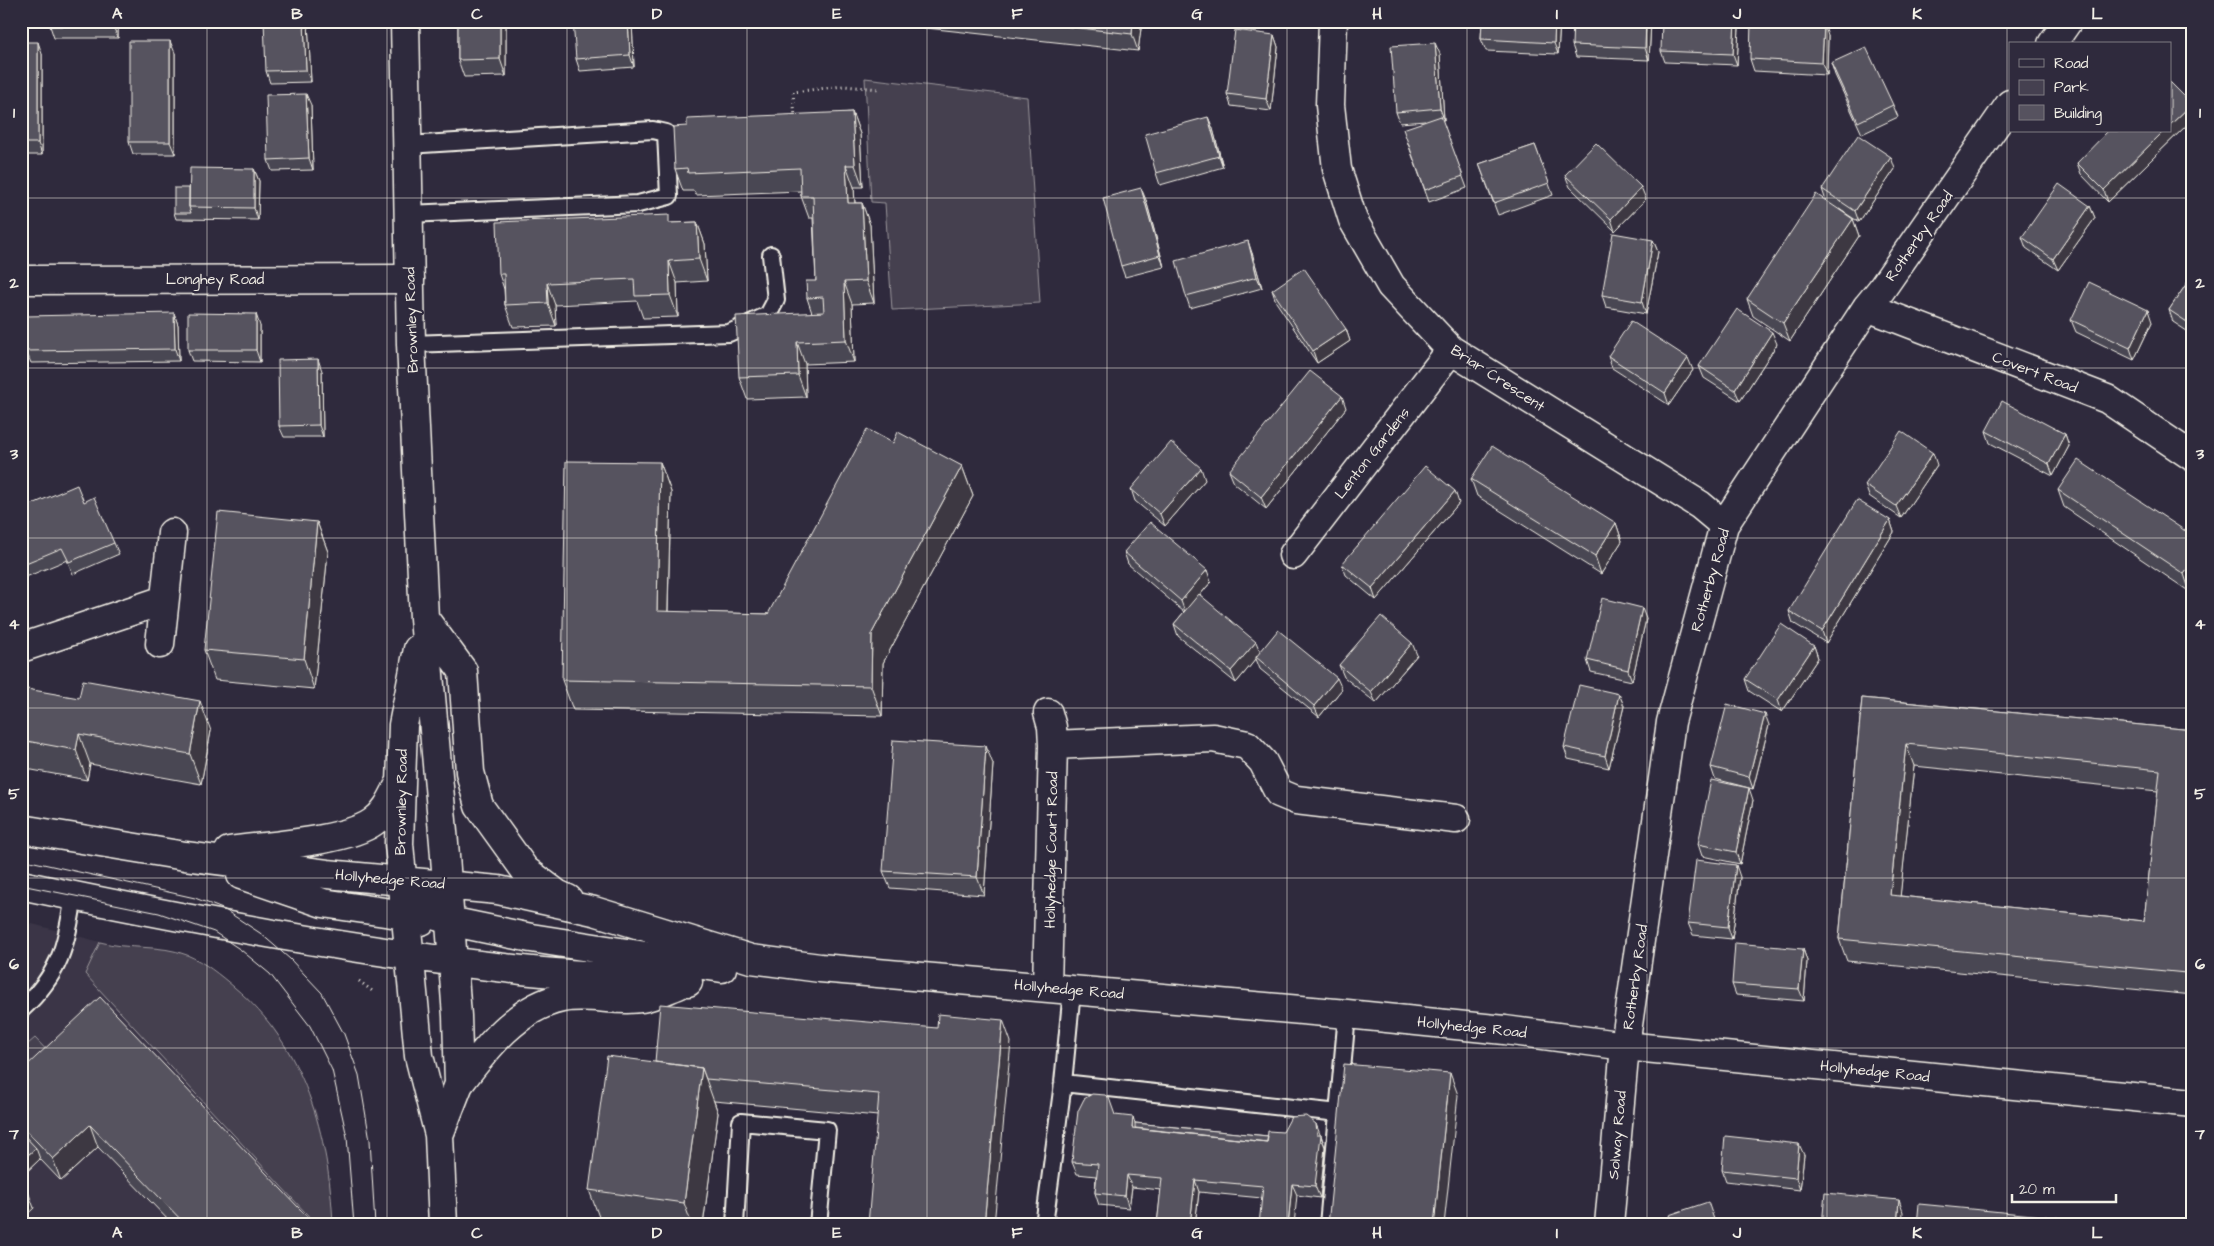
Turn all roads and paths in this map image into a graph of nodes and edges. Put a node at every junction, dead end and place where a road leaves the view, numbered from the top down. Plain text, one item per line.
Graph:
1 (405, 21) edge
2 (1333, 21) edge
3 (2068, 21) edge
4 (2053, 42) edge
5 (880, 89) dead end
6 (2009, 105) edge
7 (795, 122) edge
8 (407, 145) junction
9 (408, 214) junction
10 (771, 255) dead end
11 (410, 279) junction
12 (21, 280) edge
13 (1867, 307) junction
14 (411, 344) junction
15 (1451, 350) junction
16 (2193, 456) edge
17 (1724, 526) junction
18 (172, 533) dead end
19 (1293, 555) dead end
20 (164, 600) junction
21 (424, 618) junction
22 (160, 644) dead end
23 (21, 648) edge
24 (1048, 713) dead end
25 (1053, 744) junction
26 (401, 782) junction
27 (1456, 819) dead end
28 (21, 828) edge
29 (185, 856) junction
30 (401, 880) junction
31 (446, 884) junction
32 (21, 885) edge
33 (74, 896) junction
34 (594, 911) junction
35 (405, 916) junction
36 (449, 921) junction
37 (409, 956) junction
38 (751, 960) junction
39 (452, 961) junction
40 (722, 968) junction
41 (354, 978) dead end
42 (688, 982) junction
43 (1060, 988) junction
44 (375, 992) dead end
45 (21, 1010) edge
46 (1347, 1014) junction
47 (1625, 1046) junction
48 (1063, 1083) junction
49 (459, 1084) junction
50 (2193, 1103) edge
51 (1339, 1113) junction
52 (439, 1135) junction
53 (443, 1225) edge
54 (735, 1225) edge
55 (818, 1225) edge
56 (1044, 1225) edge
57 (1328, 1225) edge
58 (1609, 1225) edge

1 - 8 street, Brownley Road
2 - 15 street, Briar Crescent
3 - 4 street
5 - 7 path
6 - 13 street, Rotherby Road
8 - 9 street, Brownley Road
8 - 9 lane
9 - 11 street, Brownley Road
10 - 14 lane
11 - 12 street, Longhey Road
11 - 14 street, Brownley Road
13 - 16 street, Covert Road
13 - 17 street, Rotherby Road
14 - 21 street, Brownley Road
15 - 17 street, Briar Crescent
15 - 19 street, Lenton Gardens
17 - 47 street, Rotherby Road
18 - 20 street
20 - 22 street
20 - 23 street
21 - 26 street, Brownley Road
21 - 31 street, Brownley Road
21 - 34 street
24 - 25 street, Hollyhedge Court Road
25 - 27 street
25 - 43 street, Hollyhedge Court Road
26 - 29 street
26 - 30 street, Brownley Road
28 - 29 street, Hollyhedge Road
29 - 30 street, Hollyhedge Road
29 - 35 street
30 - 31 street, Hollyhedge Road
30 - 35 street, Brownley Road
30 - 36 street
31 - 34 street, Hollyhedge Road
31 - 36 street, Brownley Road
32 - 33 street, Hollyhedge Road
33 - 37 street, Hollyhedge Road
33 - 45 lane
34 - 38 street, Hollyhedge Road
35 - 37 street, Brownley Road
35 - 39 street
36 - 39 street, Brownley Road
36 - 40 street
37 - 39 street, Hollyhedge Road
37 - 52 street, Brownley Road
38 - 40 street, Hollyhedge Road
38 - 43 street, Hollyhedge Road
39 - 42 street, Hollyhedge Road
39 - 49 street, Brownley Road
40 - 42 street, Hollyhedge Road
41 - 44 path
42 - 49 street
43 - 46 street, Hollyhedge Road
43 - 48 lane
46 - 47 street, Hollyhedge Road
46 - 51 lane
47 - 50 street, Hollyhedge Road
47 - 58 street, Solway Road
48 - 51 lane
48 - 56 lane
49 - 52 street, Brownley Road
51 - 57 lane
52 - 53 street, Brownley Road
54 - 55 lane

